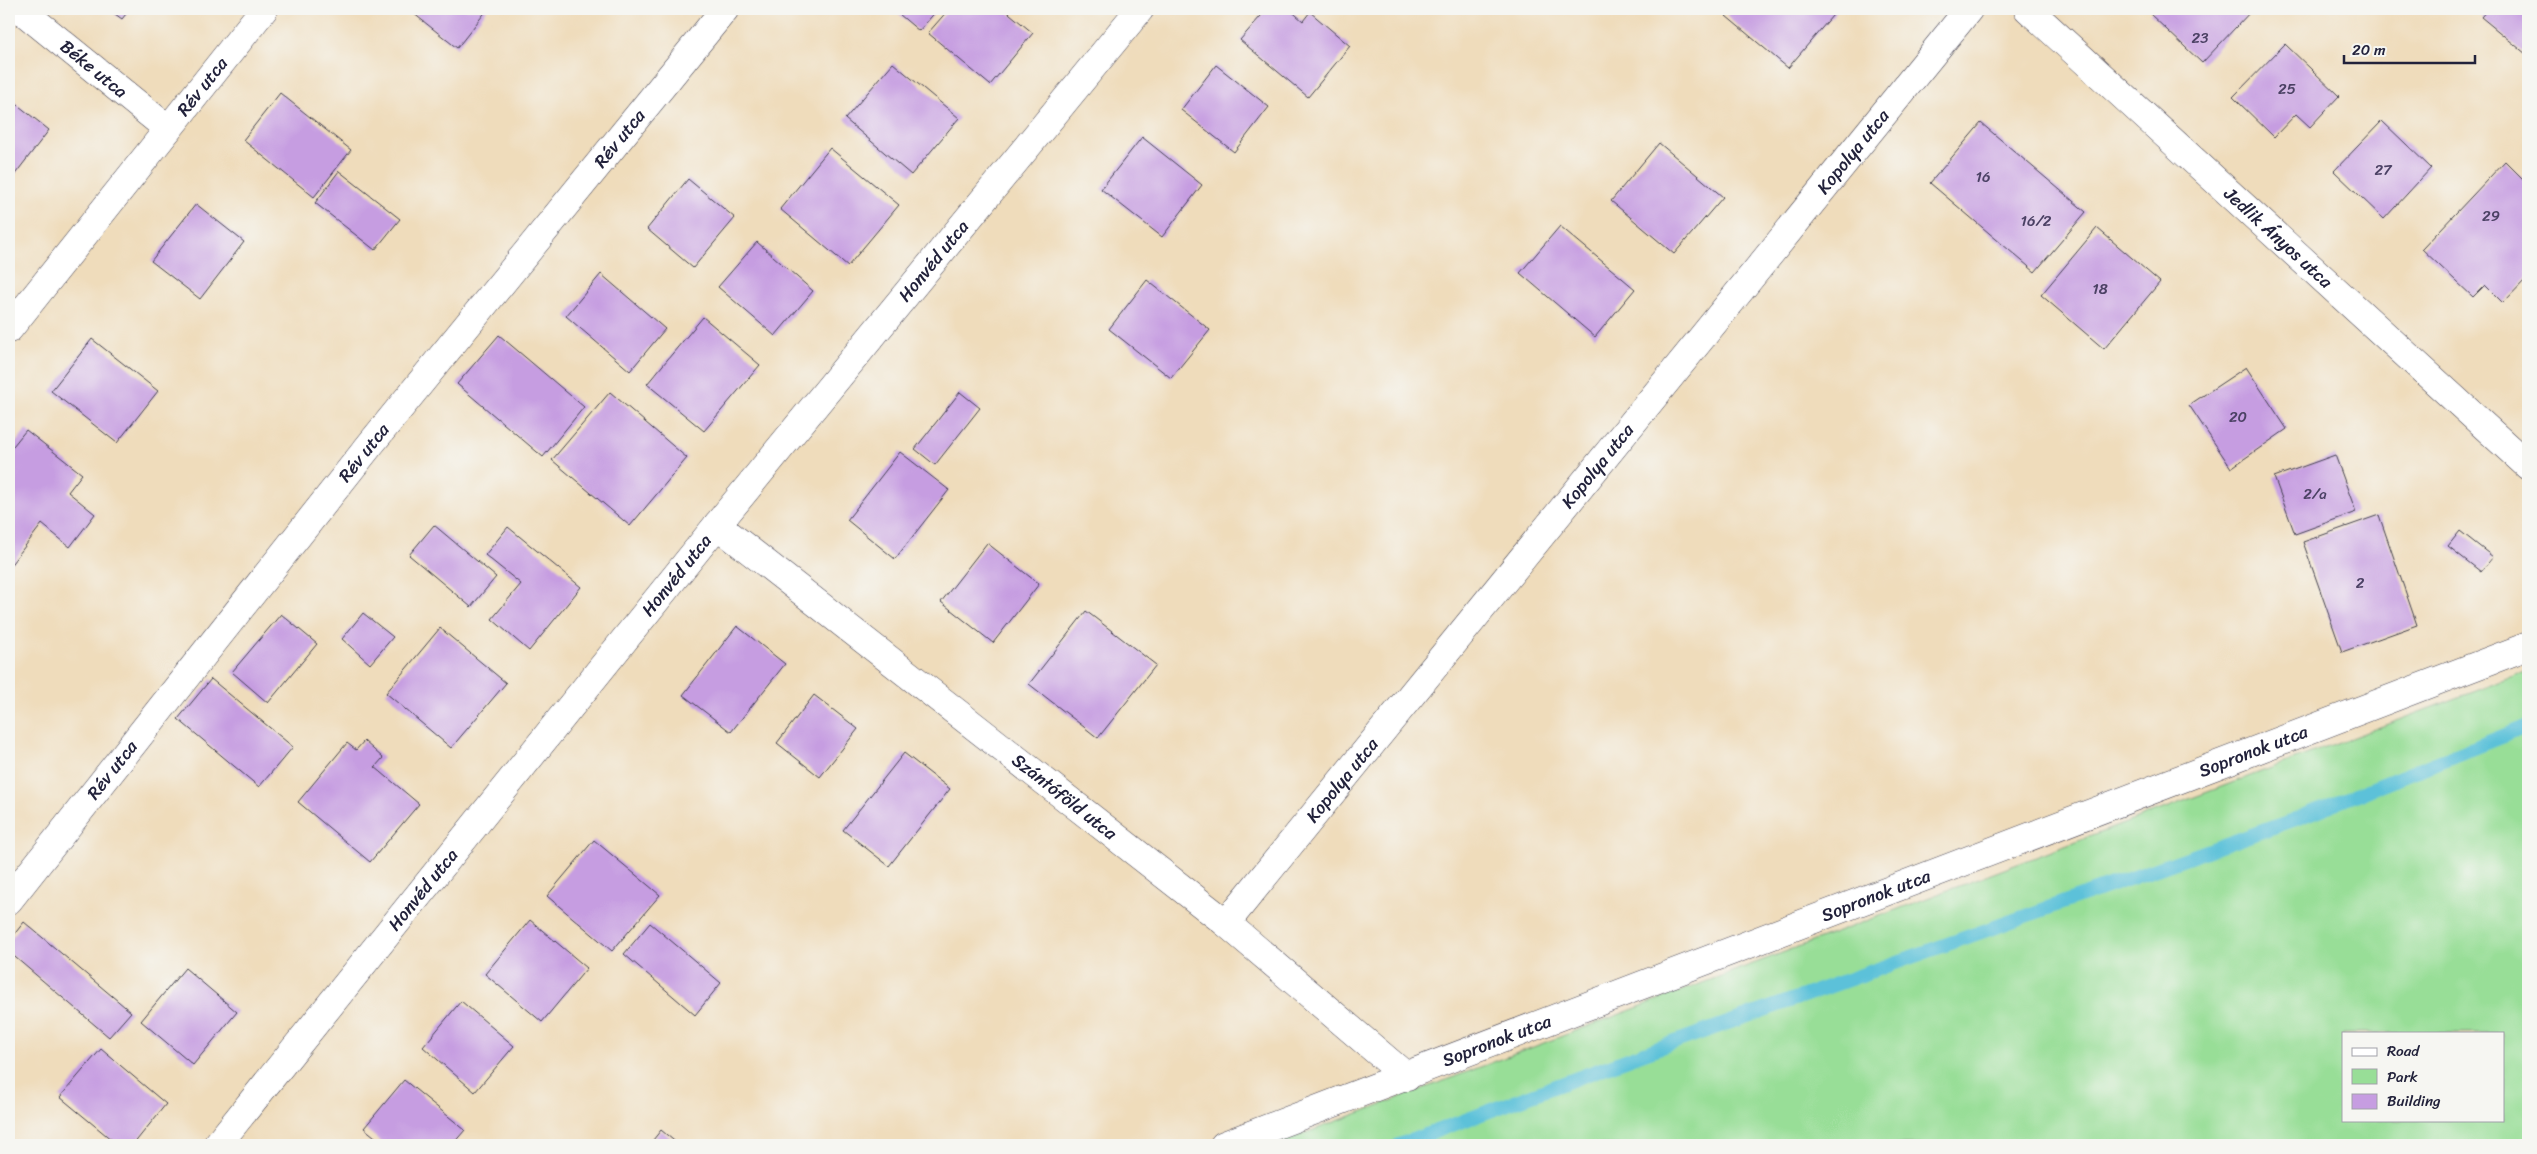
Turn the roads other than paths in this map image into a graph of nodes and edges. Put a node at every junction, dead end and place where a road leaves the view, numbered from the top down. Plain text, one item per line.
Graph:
1 (20, 9) edge
2 (264, 9) edge
3 (725, 9) edge
4 (1140, 9) edge
5 (1969, 9) edge
6 (2028, 9) edge
7 (168, 129) junction
8 (9, 329) edge
9 (2528, 466) edge
10 (717, 525) junction
11 (2528, 646) edge
12 (9, 900) edge
13 (1226, 923) junction
14 (1407, 1077) junction
15 (217, 1145) edge
16 (1224, 1145) edge

1 - 7 street, Béke utca
2 - 7 street, Rév utca
3 - 12 street, Rév utca
4 - 10 street, Honvéd utca
5 - 13 street, Kopolya utca
6 - 9 street, Jedlik Ányos utca
7 - 8 street, Rév utca
10 - 13 street, Szántóföld utca
10 - 15 street, Honvéd utca
11 - 14 street, Sopronok utca
13 - 14 street, Szántóföld utca
14 - 16 street, Sopronok utca

